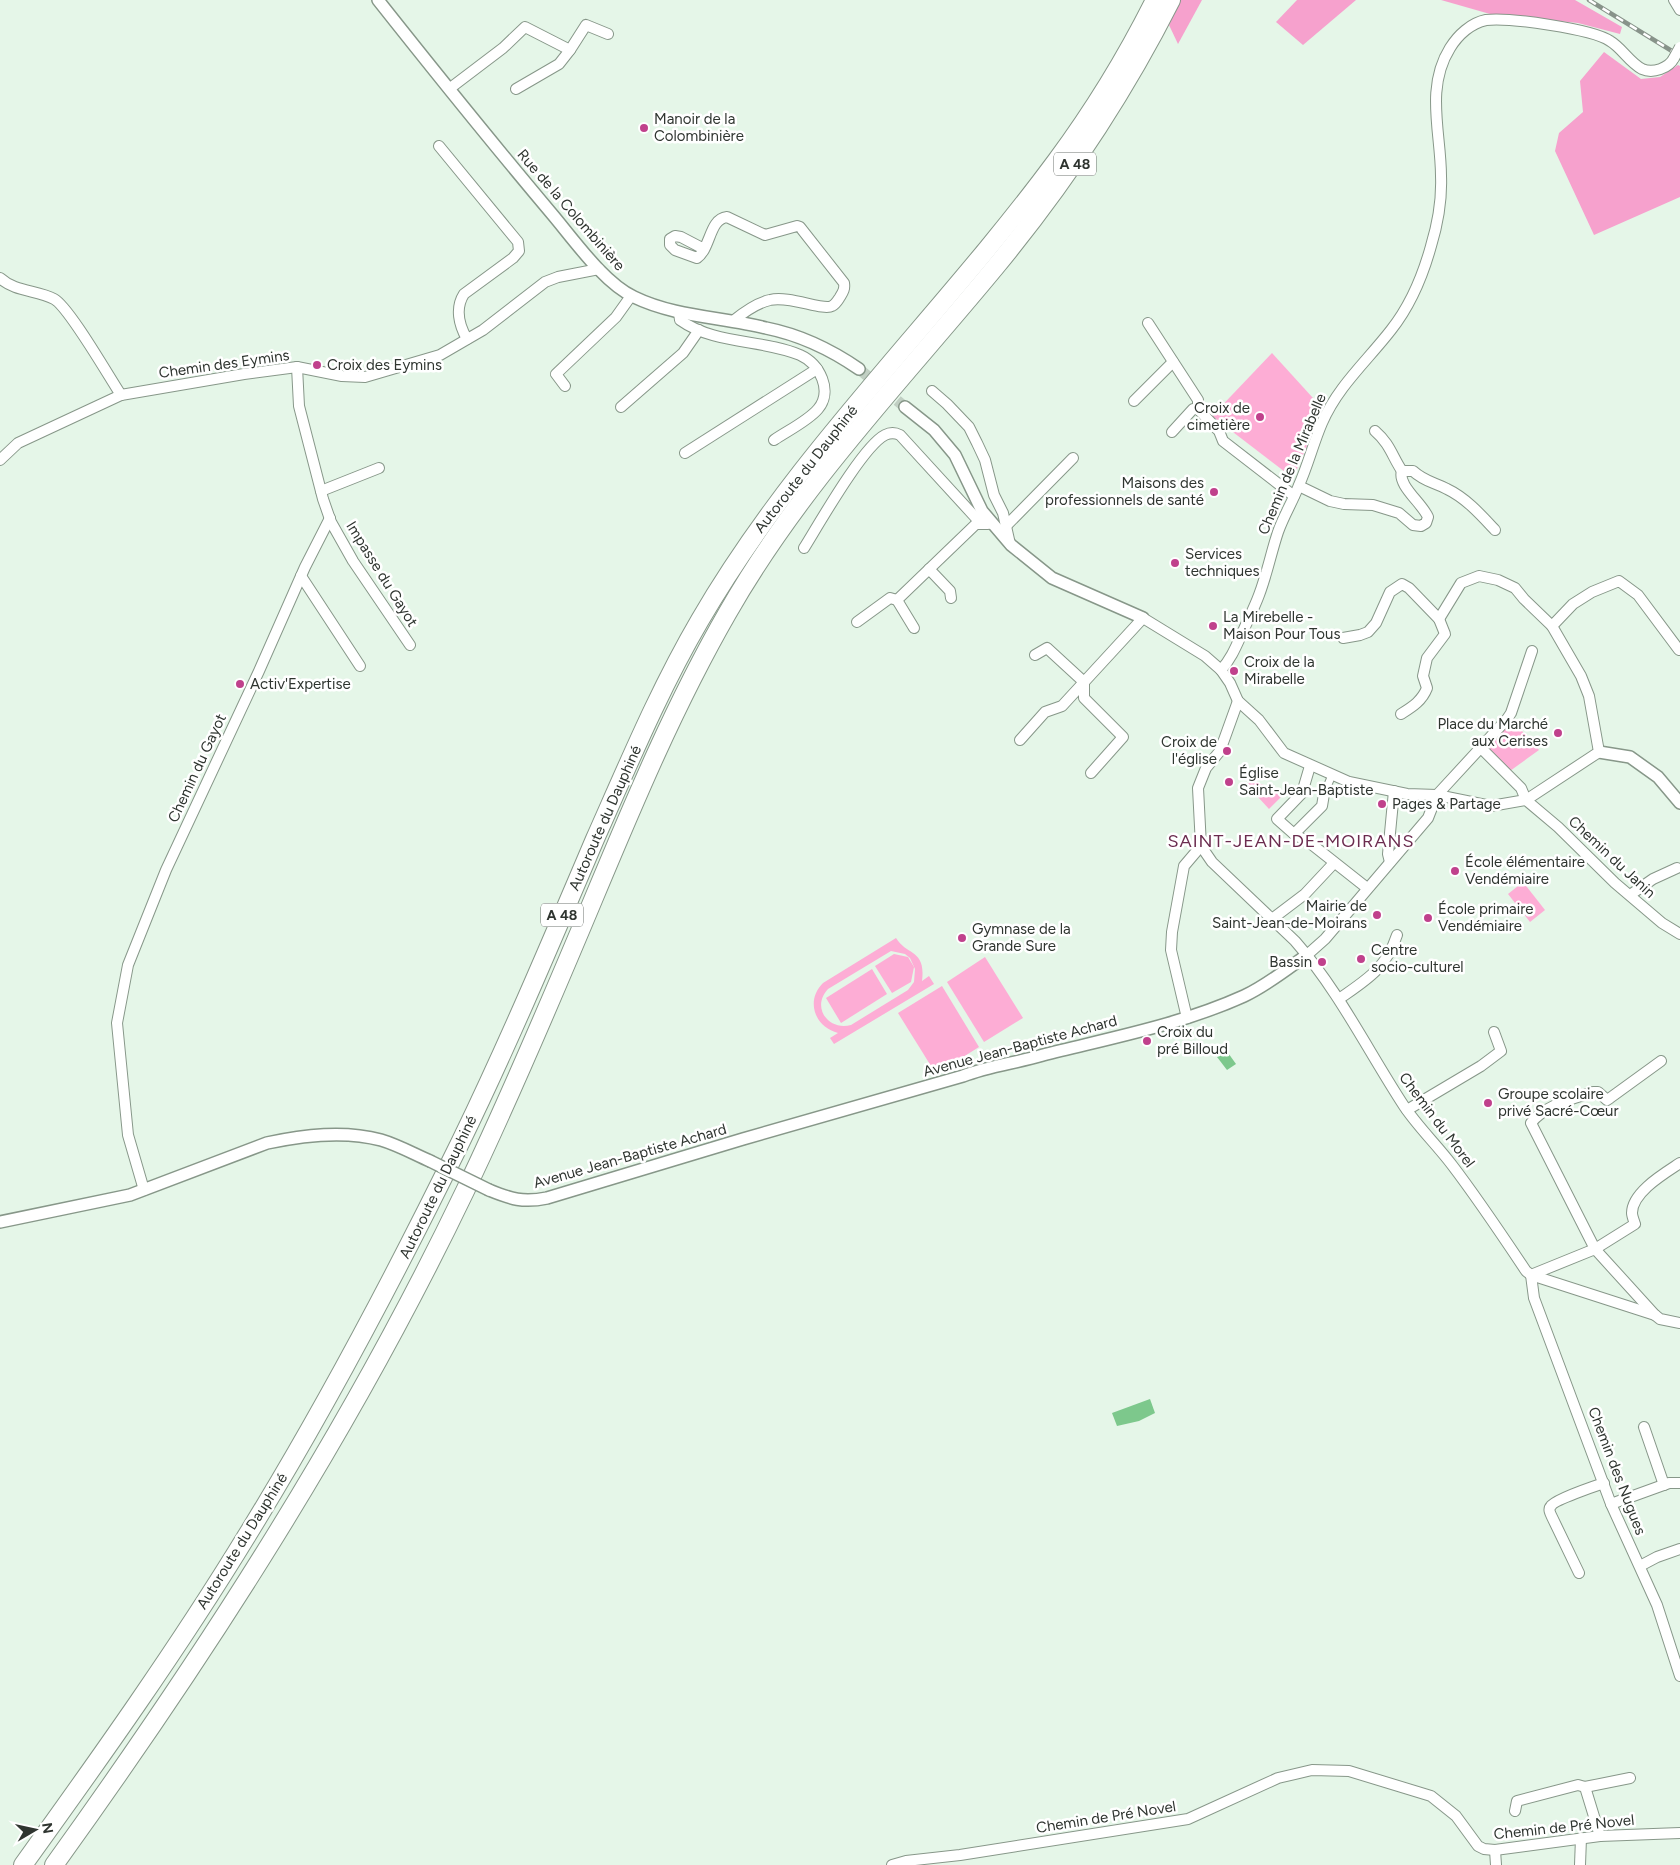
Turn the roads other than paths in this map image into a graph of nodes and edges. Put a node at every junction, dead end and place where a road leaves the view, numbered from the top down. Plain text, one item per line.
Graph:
1 (378, 0) edge
2 (1155, 0) edge
3 (1171, 0) edge
4 (1674, 0) edge
5 (1680, 10) edge
6 (608, 34) dead end
7 (1680, 47) edge
8 (570, 50) junction
9 (449, 89) junction
10 (516, 89) dead end
11 (439, 146) dead end
12 (704, 249) dead end
13 (598, 268) junction
14 (0, 278) edge
15 (631, 296) junction
16 (679, 312) junction
17 (733, 322) junction
18 (1148, 323) dead end
19 (699, 330) junction
20 (467, 339) junction
21 (1174, 362) junction
22 (297, 368) junction
23 (817, 369) junction
24 (859, 369) tunnel mouth
25 (565, 386) dead end
26 (932, 391) dead end
27 (121, 395) junction
28 (1134, 401) dead end
29 (621, 407) dead end
30 (905, 407) tunnel mouth
31 (1198, 409) junction
32 (1375, 431) dead end
33 (1172, 432) dead end
34 (774, 440) dead end
35 (685, 453) dead end
36 (1073, 458) dead end
37 (0, 460) edge
38 (379, 468) dead end
39 (1402, 471) junction
40 (1299, 486) junction
41 (321, 491) junction
42 (1294, 496) junction
43 (330, 518) junction
44 (992, 524) junction
45 (1005, 527) junction
46 (1495, 530) dead end
47 (1011, 545) junction
48 (804, 548) dead end
49 (929, 569) junction
50 (301, 576) junction
51 (951, 598) dead end
52 (897, 600) junction
53 (1143, 618) junction
54 (1439, 619) junction
55 (856, 622) dead end
56 (1552, 626) junction
57 (914, 628) dead end
58 (1343, 638) dead end
59 (410, 645) dead end
60 (1679, 650) edge
61 (1532, 651) dead end
62 (1035, 655) dead end
63 (360, 666) dead end
64 (1221, 670) junction
65 (1084, 682) junction
66 (1238, 701) junction
67 (1400, 714) dead end
68 (1020, 740) dead end
69 (1480, 747) junction
70 (1599, 752) junction
71 (1310, 766) junction
72 (1091, 773) dead end
73 (1332, 775) junction
74 (1394, 791) junction
75 (1324, 794) joint
76 (1437, 795) junction
77 (1526, 800) junction
78 (1680, 803) edge
79 (1294, 834) junction
80 (1201, 846) junction
81 (1390, 862) junction
82 (1334, 863) junction
83 (1678, 868) dead end
84 (1367, 888) junction
85 (1630, 895) junction
86 (1272, 919) junction
87 (1680, 934) edge
88 (1397, 935) dead end
89 (1307, 955) junction
90 (1339, 999) junction
91 (1187, 1018) junction
92 (1494, 1032) dead end
93 (1661, 1060) dead end
94 (1407, 1110) junction
95 (1680, 1163) edge
96 (144, 1190) junction
97 (0, 1222) edge
98 (1595, 1249) junction
99 (1531, 1275) junction
100 (1655, 1315) junction
101 (1680, 1323) edge
102 (1644, 1427) dead end
103 (1604, 1483) junction
104 (1680, 1483) edge
105 (1664, 1485) junction
106 (1612, 1504) junction
107 (1680, 1549) edge
108 (1640, 1566) junction
109 (1578, 1573) dead end
110 (1680, 1676) edge
111 (1630, 1778) dead end
112 (1585, 1788) junction
113 (1515, 1811) dead end
114 (1680, 1833) edge
115 (1600, 1836) junction
116 (1581, 1838) junction
117 (1495, 1850) junction
118 (23, 1865) edge
119 (54, 1865) edge
120 (892, 1865) edge
121 (1496, 1865) edge
122 (1580, 1865) edge

1 - 9 street, Rue de la Colombinière
2 - 118 highway, Autoroute du Dauphiné / A 48
3 - 119 highway, Autoroute du Dauphiné / A 48
4 - 5 street
6 - 8 street
7 - 40 street, Chemin de la Mirabelle, bridge
8 - 9 street
8 - 10 street
9 - 13 street, Rue de la Colombinière
11 - 20 street
12 - 17 street
13 - 15 street, Rue de la Colombinière
13 - 20 street, Chemin des Eymins
14 - 27 street
15 - 16 street, Rue de la Colombinière
15 - 25 street
16 - 17 street, Rue de la Colombinière
16 - 19 street
17 - 24 street, Rue de la Colombinière
18 - 21 street
19 - 23 street
19 - 29 street
20 - 22 street, Chemin des Eymins
21 - 28 street
21 - 31 street
22 - 27 street, Chemin des Eymins
22 - 41 street
23 - 34 street
23 - 35 street
26 - 45 street
27 - 37 street, Chemin des Eymins
30 - 44 street
31 - 33 street
31 - 42 street
32 - 39 street
36 - 45 street
38 - 41 street
39 - 40 street
39 - 46 street
40 - 42 street, Chemin de la Mirabelle
41 - 43 street
42 - 64 street, Chemin de la Mirabelle
43 - 50 street, Chemin du Gayot
43 - 59 street, Impasse du Gayot
44 - 47 street
44 - 48 street
44 - 49 street
45 - 47 street
47 - 53 street
49 - 51 street
49 - 52 street
50 - 63 street
50 - 96 street, Chemin du Gayot
52 - 55 street
52 - 57 street
53 - 64 street
53 - 65 street
54 - 56 street
54 - 58 street
54 - 67 street
56 - 60 street
56 - 70 street
61 - 69 street
62 - 65 street
64 - 66 street
65 - 68 street
65 - 72 street
66 - 71 street
66 - 80 street
69 - 76 street
69 - 77 street, Chemin du Janin
70 - 77 street
70 - 78 street
71 - 73 street
71 - 79 street
73 - 74 street
73 - 75 street
74 - 76 street
74 - 81 street
75 - 79 street
76 - 77 street
76 - 81 street
77 - 85 street, Chemin du Janin
79 - 82 street
80 - 86 street, Chemin du Morel
80 - 91 street
81 - 84 street
82 - 84 street
82 - 86 street
83 - 85 street
84 - 89 street
85 - 87 street, Chemin du Janin
86 - 89 street, Chemin du Morel
88 - 90 street
89 - 90 street, Chemin du Morel
89 - 91 street, Avenue Jean-Baptiste Achard
90 - 94 street, Chemin du Morel
91 - 96 street, Avenue Jean-Baptiste Achard, bridge
92 - 94 street
93 - 98 street
94 - 99 street, Chemin du Morel
95 - 98 street
96 - 97 street, Avenue Jean-Baptiste Achard
98 - 99 street
98 - 100 street
99 - 100 street
99 - 103 street, Chemin des Nugues
100 - 101 street
102 - 105 street
103 - 106 street, Chemin des Nugues
103 - 109 street
104 - 105 street
105 - 106 street
106 - 108 street, Chemin des Nugues
107 - 108 street
108 - 110 street, Chemin des Nugues
111 - 112 street
112 - 113 street
112 - 115 street
114 - 115 street, Chemin de Pré Novel
115 - 116 street, Chemin de Pré Novel
116 - 117 street, Chemin de Pré Novel
116 - 122 street
117 - 120 street, Chemin de Pré Novel
117 - 121 street

